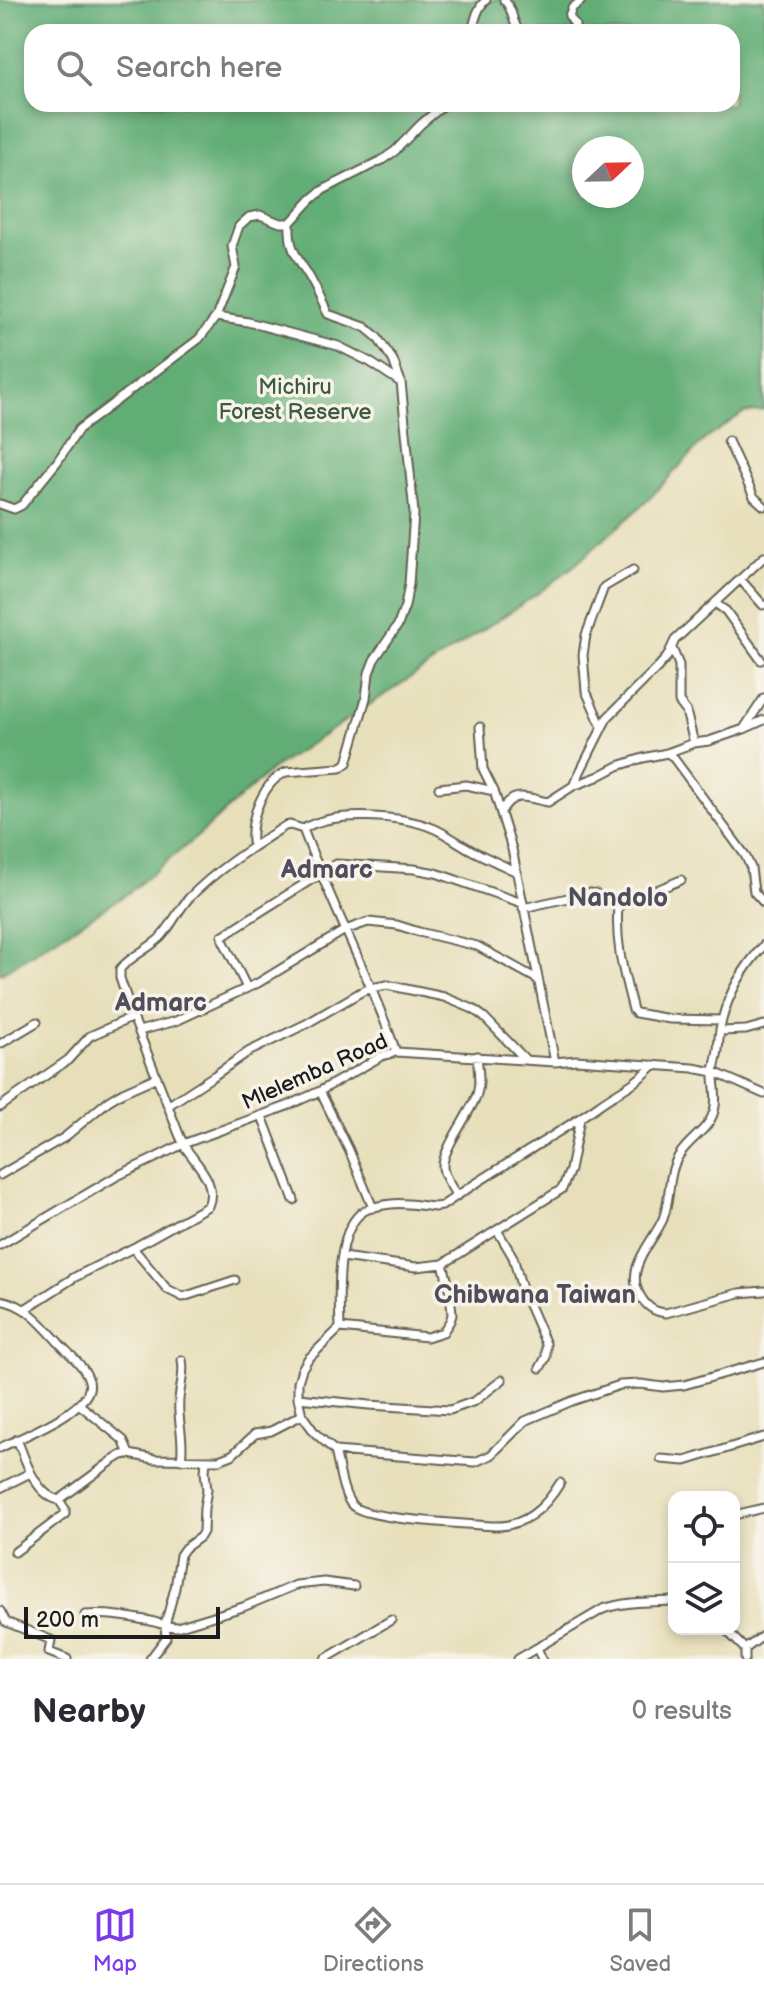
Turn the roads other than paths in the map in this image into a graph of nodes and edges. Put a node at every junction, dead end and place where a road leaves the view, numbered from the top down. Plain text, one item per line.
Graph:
1 (486, 0) edge
2 (504, 0) edge
3 (581, 1) edge
4 (474, 24) edge
5 (514, 24) edge
6 (574, 24) edge
7 (435, 112) edge
8 (290, 223) junction
9 (216, 317) junction
10 (401, 382) junction
11 (728, 441) dead end
12 (0, 504) edge
13 (764, 506) edge
14 (764, 557) edge
15 (633, 570) dead end
16 (740, 579) junction
17 (715, 603) junction
18 (763, 605) edge
19 (672, 648) junction
20 (761, 660) dead end
21 (764, 698) edge
22 (761, 721) edge
23 (480, 727) dead end
24 (602, 727) junction
25 (744, 729) junction
26 (764, 730) edge
27 (694, 743) junction
28 (667, 753) junction
29 (573, 786) junction
30 (439, 788) dead end
31 (494, 791) junction
32 (501, 812) junction
33 (303, 829) junction
34 (255, 845) junction
35 (517, 872) junction
36 (320, 875) junction
37 (681, 880) dead end
38 (764, 903) edge
39 (523, 905) junction
40 (618, 906) junction
41 (345, 930) junction
42 (764, 945) edge
43 (537, 979) junction
44 (247, 988) junction
45 (371, 988) junction
46 (133, 1017) junction
47 (722, 1020) junction
48 (37, 1022) dead end
49 (764, 1025) edge
50 (139, 1031) junction
51 (720, 1031) junction
52 (0, 1044) edge
53 (396, 1052) junction
54 (477, 1056) junction
55 (526, 1060) junction
56 (555, 1062) junction
57 (654, 1065) junction
58 (714, 1072) junction
59 (157, 1077) junction
60 (320, 1091) junction
61 (764, 1094) edge
62 (169, 1105) junction
63 (0, 1107) edge
64 (262, 1116) junction
65 (580, 1119) junction
66 (183, 1144) junction
67 (0, 1175) edge
68 (456, 1195) junction
69 (294, 1200) dead end
70 (373, 1208) junction
71 (497, 1230) junction
72 (0, 1245) edge
73 (133, 1248) junction
74 (342, 1257) junction
75 (443, 1264) junction
76 (235, 1280) dead end
77 (764, 1291) edge
78 (0, 1300) edge
79 (25, 1309) junction
80 (340, 1328) junction
81 (182, 1360) dead end
82 (764, 1362) edge
83 (540, 1368) dead end
84 (502, 1380) dead end
85 (298, 1398) junction
86 (80, 1405) junction
87 (302, 1415) junction
88 (764, 1437) edge
89 (17, 1439) junction
90 (0, 1448) edge
91 (335, 1451) junction
92 (129, 1454) junction
93 (661, 1459) dead end
94 (181, 1460) junction
95 (206, 1460) junction
96 (30, 1473) junction
97 (560, 1483) dead end
98 (0, 1488) edge
99 (59, 1500) junction
100 (764, 1508) edge
101 (740, 1514) edge
102 (15, 1552) dead end
103 (354, 1586) dead end
104 (668, 1601) edge
105 (85, 1615) dead end
106 (1, 1616) edge
107 (391, 1620) dead end
108 (165, 1625) junction
109 (731, 1635) edge
110 (764, 1635) edge
111 (537, 1648) junction
112 (745, 1649) junction
113 (67, 1659) edge
114 (150, 1659) edge
115 (325, 1659) edge
116 (518, 1659) edge
117 (542, 1659) edge
118 (745, 1659) edge

1 - 4 street
2 - 5 street
3 - 6 street
7 - 8 street
8 - 9 street
8 - 10 street
9 - 10 street
9 - 12 street
10 - 34 street
11 - 13 street
14 - 16 street
15 - 24 street
16 - 17 street
16 - 18 street
17 - 19 street
17 - 20 street
19 - 24 street
19 - 27 street
21 - 25 street
22 - 25 street
22 - 26 street
23 - 31 street
24 - 29 street
25 - 27 street
27 - 28 street
28 - 29 street
28 - 38 street
29 - 32 street
30 - 31 street
31 - 32 street
32 - 35 street
33 - 34 street
33 - 35 street
33 - 36 street
34 - 46 street
35 - 39 street
36 - 39 street
36 - 41 street
36 - 44 street
37 - 40 street
39 - 40 street
39 - 43 street
40 - 47 street
41 - 43 street
41 - 44 street
41 - 45 street
42 - 47 street
43 - 56 street
44 - 50 street
45 - 53 street
45 - 55 street
45 - 62 street
46 - 50 street
46 - 63 street
47 - 51 street
48 - 52 street
49 - 51 street
50 - 59 street
51 - 58 street
53 - 54 street, Mlelemba Road
53 - 60 street, Mlelemba Road
54 - 55 street, Mlelemba Road
54 - 68 street
55 - 56 street, Mlelemba Road
56 - 57 street, Mlelemba Road
57 - 58 street, Mlelemba Road
57 - 65 street
58 - 61 street, Mlelemba Road
58 - 77 street
59 - 62 street
59 - 67 street
60 - 64 street, Mlelemba Road
60 - 70 street
62 - 66 street
64 - 66 street, Mlelemba Road
64 - 69 street
65 - 68 street
65 - 71 street
66 - 72 street, Mlelemba Road
66 - 73 street
68 - 70 street
70 - 74 street
71 - 75 street
71 - 83 street
73 - 76 street
73 - 79 street
74 - 75 street
74 - 80 street
75 - 80 street
78 - 79 street
79 - 86 street
80 - 85 street
81 - 94 street
82 - 91 street
84 - 85 street
85 - 87 street
86 - 89 street
86 - 92 street
87 - 91 street
87 - 95 street
88 - 93 street
89 - 90 street
89 - 96 street
91 - 97 street
92 - 94 street
92 - 99 street
94 - 95 street
95 - 108 street
96 - 98 street
96 - 99 street
99 - 102 street
100 - 101 street
103 - 108 street
104 - 111 street
105 - 108 street
106 - 113 street
107 - 115 street
108 - 114 street
109 - 112 street
110 - 112 street
111 - 116 street
111 - 117 street
112 - 118 street

